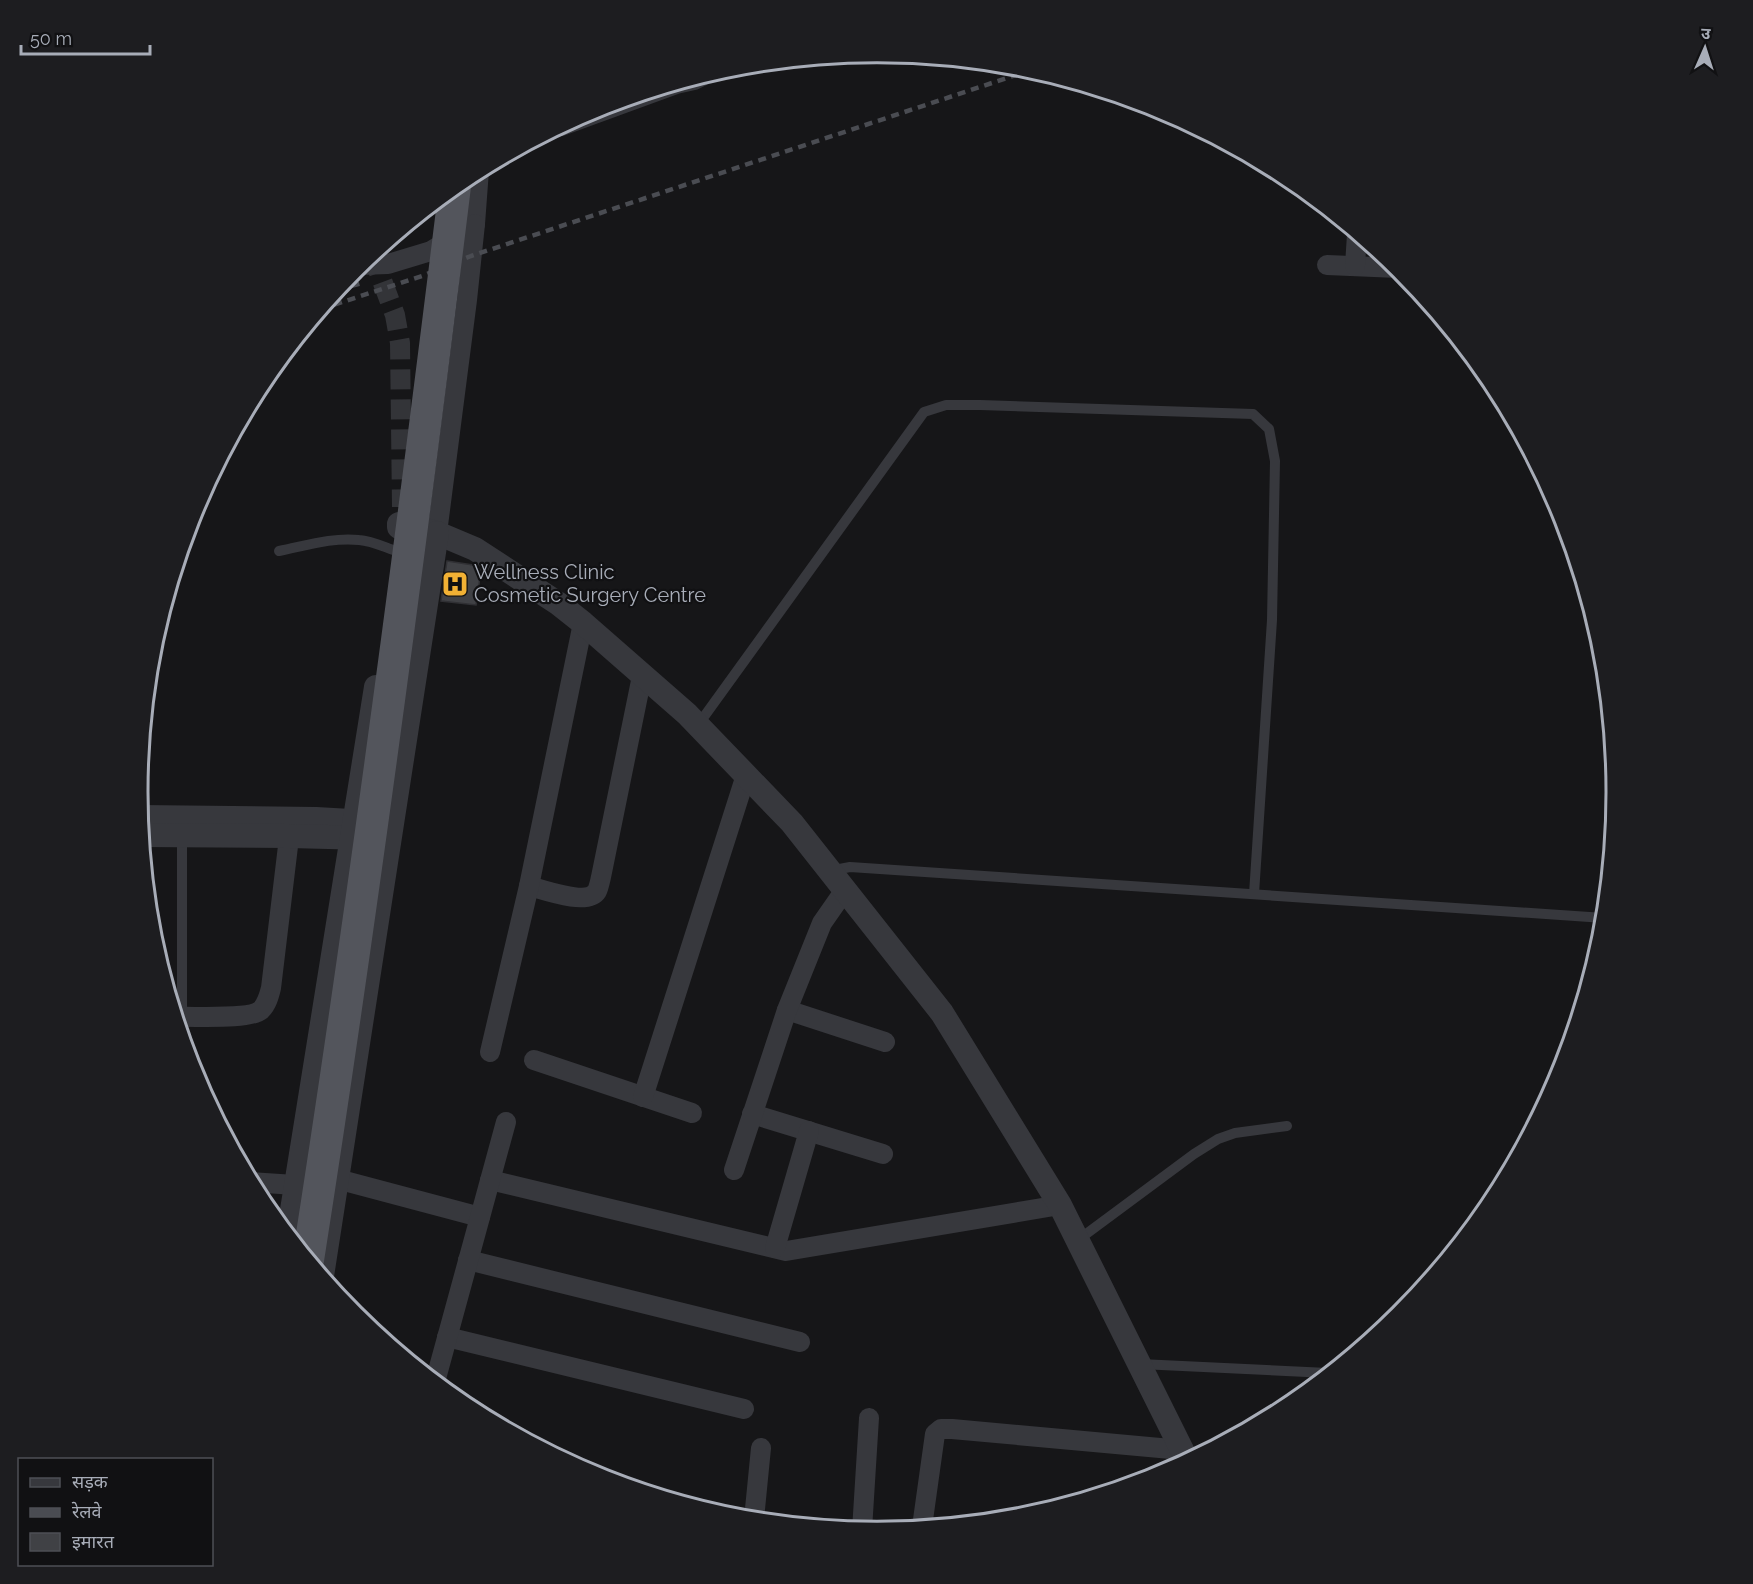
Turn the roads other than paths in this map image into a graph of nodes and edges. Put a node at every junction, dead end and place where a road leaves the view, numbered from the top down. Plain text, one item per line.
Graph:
1 (478, 182) edge
2 (453, 199) edge
3 (475, 224) junction
4 (1356, 244) edge
5 (374, 264) edge
6 (1327, 265) dead end
7 (1355, 266) junction
8 (1382, 267) edge
9 (437, 533) junction
10 (279, 551) dead end
11 (396, 551) junction
12 (583, 622) junction
13 (642, 676) junction
14 (698, 725) junction
15 (746, 775) junction
16 (149, 818) edge
17 (291, 827) junction
18 (352, 830) junction
19 (392, 831) junction
20 (182, 835) junction
21 (149, 836) edge
22 (829, 871) junction
23 (529, 886) junction
24 (845, 890) junction
25 (1254, 894) junction
26 (1594, 917) edge
27 (179, 1004) edge
28 (787, 1010) junction
29 (183, 1017) edge
30 (885, 1042) dead end
31 (490, 1052) dead end
32 (534, 1060) dead end
33 (643, 1097) junction
34 (692, 1113) dead end
35 (753, 1114) junction
36 (507, 1122) dead end
37 (1287, 1126) dead end
38 (809, 1131) junction
39 (883, 1154) dead end
40 (734, 1170) dead end
41 (337, 1179) junction
42 (490, 1180) junction
43 (261, 1183) edge
44 (295, 1185) junction
45 (1060, 1205) junction
46 (480, 1217) junction
47 (290, 1224) edge
48 (1077, 1240) junction
49 (775, 1248) junction
50 (310, 1250) edge
51 (468, 1260) junction
52 (323, 1267) edge
53 (447, 1337) junction
54 (800, 1342) dead end
55 (1139, 1364) junction
56 (1317, 1372) edge
57 (437, 1373) edge
58 (744, 1409) dead end
59 (869, 1418) dead end
60 (761, 1448) dead end
61 (1183, 1453) edge
62 (1180, 1455) edge
63 (755, 1511) edge
64 (923, 1519) edge
65 (863, 1520) edge

1 - 3 street
2 - 50 main road, bridge
3 - 5 street
3 - 9 street
4 - 7 street
6 - 7 street
7 - 8 street
9 - 11 street
9 - 12 street
9 - 19 street
10 - 11 lane
11 - 18 street
12 - 13 street
12 - 23 street
13 - 14 street
13 - 23 street
14 - 15 street
14 - 25 lane
15 - 22 street
15 - 33 street
16 - 17 street
17 - 18 street
17 - 20 street
17 - 29 street
18 - 19 street
18 - 44 street
19 - 41 street
20 - 21 street
20 - 27 lane
22 - 24 street
22 - 25 lane
23 - 31 street
24 - 28 street
24 - 45 street
25 - 26 lane
28 - 30 street
28 - 35 street
32 - 33 street
33 - 34 street
35 - 38 street
35 - 40 street
36 - 42 street
37 - 48 lane
38 - 39 street
38 - 49 street
41 - 46 street
41 - 52 street
42 - 46 street
42 - 49 street
43 - 44 street
44 - 47 street
45 - 48 street
45 - 49 street
46 - 51 street
48 - 55 street
51 - 53 street
51 - 54 street
53 - 57 street
53 - 58 street
55 - 56 lane
55 - 61 street
59 - 65 street
60 - 63 street
62 - 64 street

